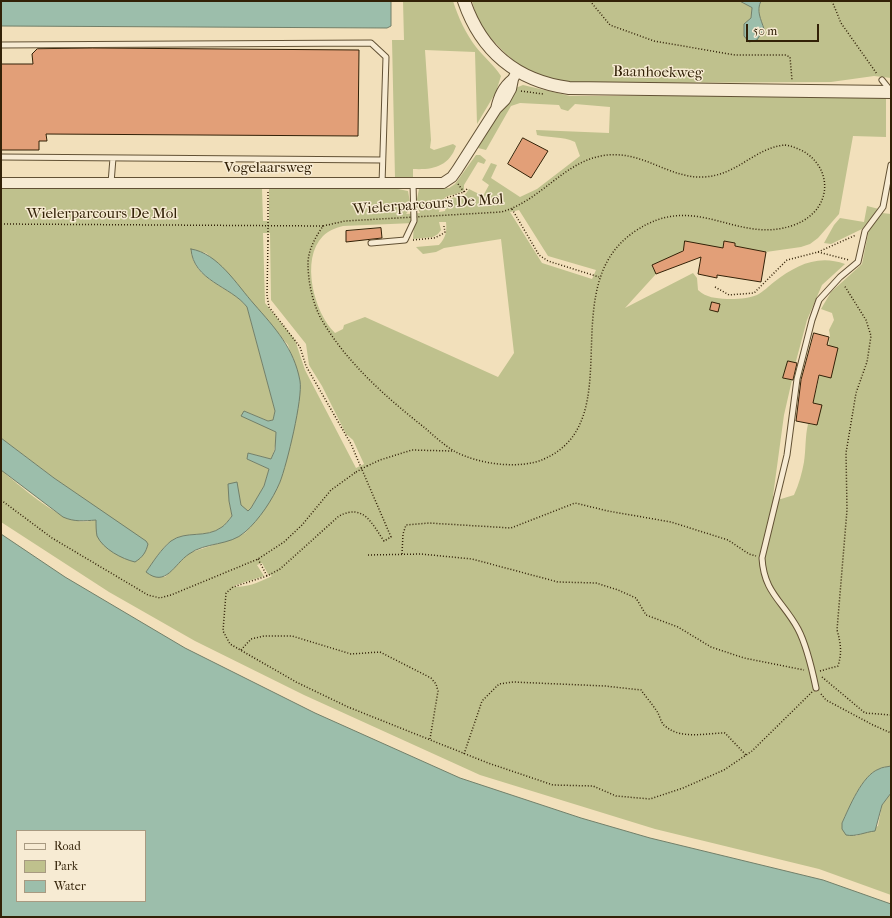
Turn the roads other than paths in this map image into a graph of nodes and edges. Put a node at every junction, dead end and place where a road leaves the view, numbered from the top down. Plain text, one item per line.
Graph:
1 (464, 1) edge
2 (1, 45) edge
3 (515, 75) junction
4 (882, 80) road end
5 (891, 91) edge
6 (1, 157) edge
7 (113, 158) junction
8 (382, 160) junction
9 (891, 165) edge
10 (1, 183) edge
11 (111, 183) junction
12 (382, 184) junction
13 (413, 184) junction
14 (371, 243) dead end
15 (816, 688) road end

1 - 3 street, Baanhoekweg
2 - 8 lane
3 - 5 street, Baanhoekweg
3 - 13 street, Vogelaarsweg
4 - 5 lane
6 - 7 lane
7 - 8 lane
7 - 11 lane
8 - 12 lane
9 - 15 lane
10 - 11 street, Vogelaarsweg
11 - 12 street, Vogelaarsweg
12 - 13 street, Vogelaarsweg
13 - 14 lane

